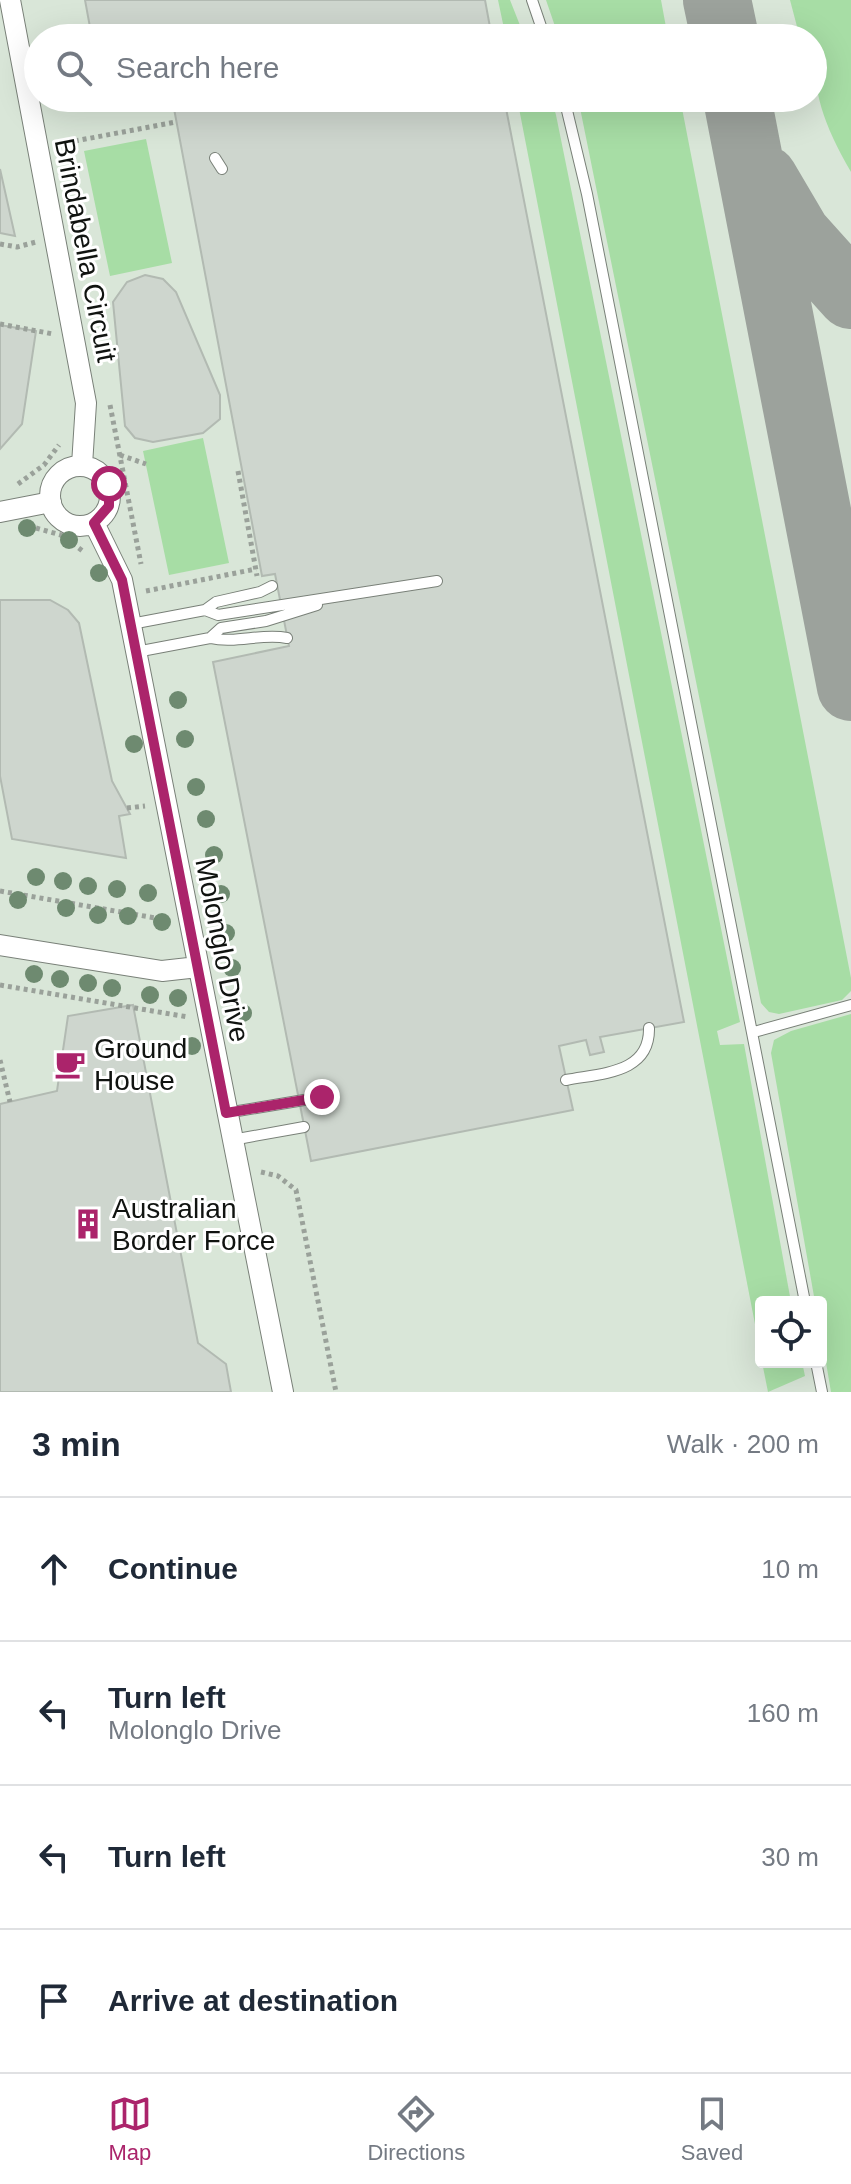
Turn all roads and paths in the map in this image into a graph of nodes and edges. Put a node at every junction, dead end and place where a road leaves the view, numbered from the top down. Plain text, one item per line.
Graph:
1 (10, 0) edge
2 (532, 0) edge
3 (540, 24) edge
4 (24, 74) edge
5 (31, 112) edge
6 (567, 112) edge
7 (176, 122) dead end
8 (59, 144) dead end
9 (215, 158) dead end
10 (222, 169) dead end
11 (41, 241) dead end
12 (0, 244) edge
13 (0, 324) edge
14 (58, 335) dead end
15 (61, 439) dead end
16 (119, 454) dead end
17 (146, 464) dead end
18 (82, 465) junction
19 (238, 471) dead end
20 (5, 490) dead end
21 (51, 502) junction
22 (0, 512) edge
23 (94, 523) junction
24 (20, 527) dead end
25 (86, 554) dead end
26 (256, 569) junction
27 (437, 581) dead end
28 (272, 586) dead end
29 (146, 591) dead end
30 (260, 592) junction
31 (334, 599) junction
32 (205, 610) junction
33 (131, 624) junction
34 (210, 638) junction
35 (287, 638) dead end
36 (136, 652) junction
37 (146, 806) dead end
38 (127, 808) dead end
39 (0, 891) edge
40 (168, 920) dead end
41 (0, 945) edge
42 (198, 967) junction
43 (0, 985) edge
44 (851, 1005) edge
45 (188, 1017) dead end
46 (649, 1028) dead end
47 (754, 1032) junction
48 (0, 1060) edge
49 (566, 1080) dead end
50 (322, 1097) dead end
51 (10, 1102) dead end
52 (226, 1113) junction
53 (304, 1127) dead end
54 (232, 1140) junction
55 (258, 1172) dead end
56 (804, 1296) edge
57 (817, 1368) edge
58 (283, 1392) edge
59 (336, 1392) edge
60 (822, 1392) edge

1 - 4 street, Brindabella Circuit
2 - 3 lane
5 - 18 street, Brindabella Circuit
6 - 47 lane
7 - 8 path
9 - 10 lane
11 - 12 path
13 - 14 path
15 - 20 path
16 - 17 path
18 - 21 street
18 - 23 street
19 - 26 path
21 - 22 street
21 - 23 street
23 - 33 street, Molonglo Drive
24 - 25 path
26 - 29 path
26 - 30 path
27 - 31 lane
28 - 30 lane
30 - 32 lane
31 - 32 lane
31 - 34 lane
32 - 33 lane
33 - 36 street, Molonglo Drive
34 - 35 lane
34 - 36 lane
36 - 42 street, Molonglo Drive
37 - 38 path
39 - 40 path
41 - 42 street
42 - 52 street, Molonglo Drive
43 - 45 path
44 - 47 lane
46 - 49 lane
47 - 56 lane
48 - 51 path
50 - 52 lane
52 - 54 street, Molonglo Drive
53 - 54 lane
54 - 58 street, Molonglo Drive
55 - 59 path
57 - 60 lane

